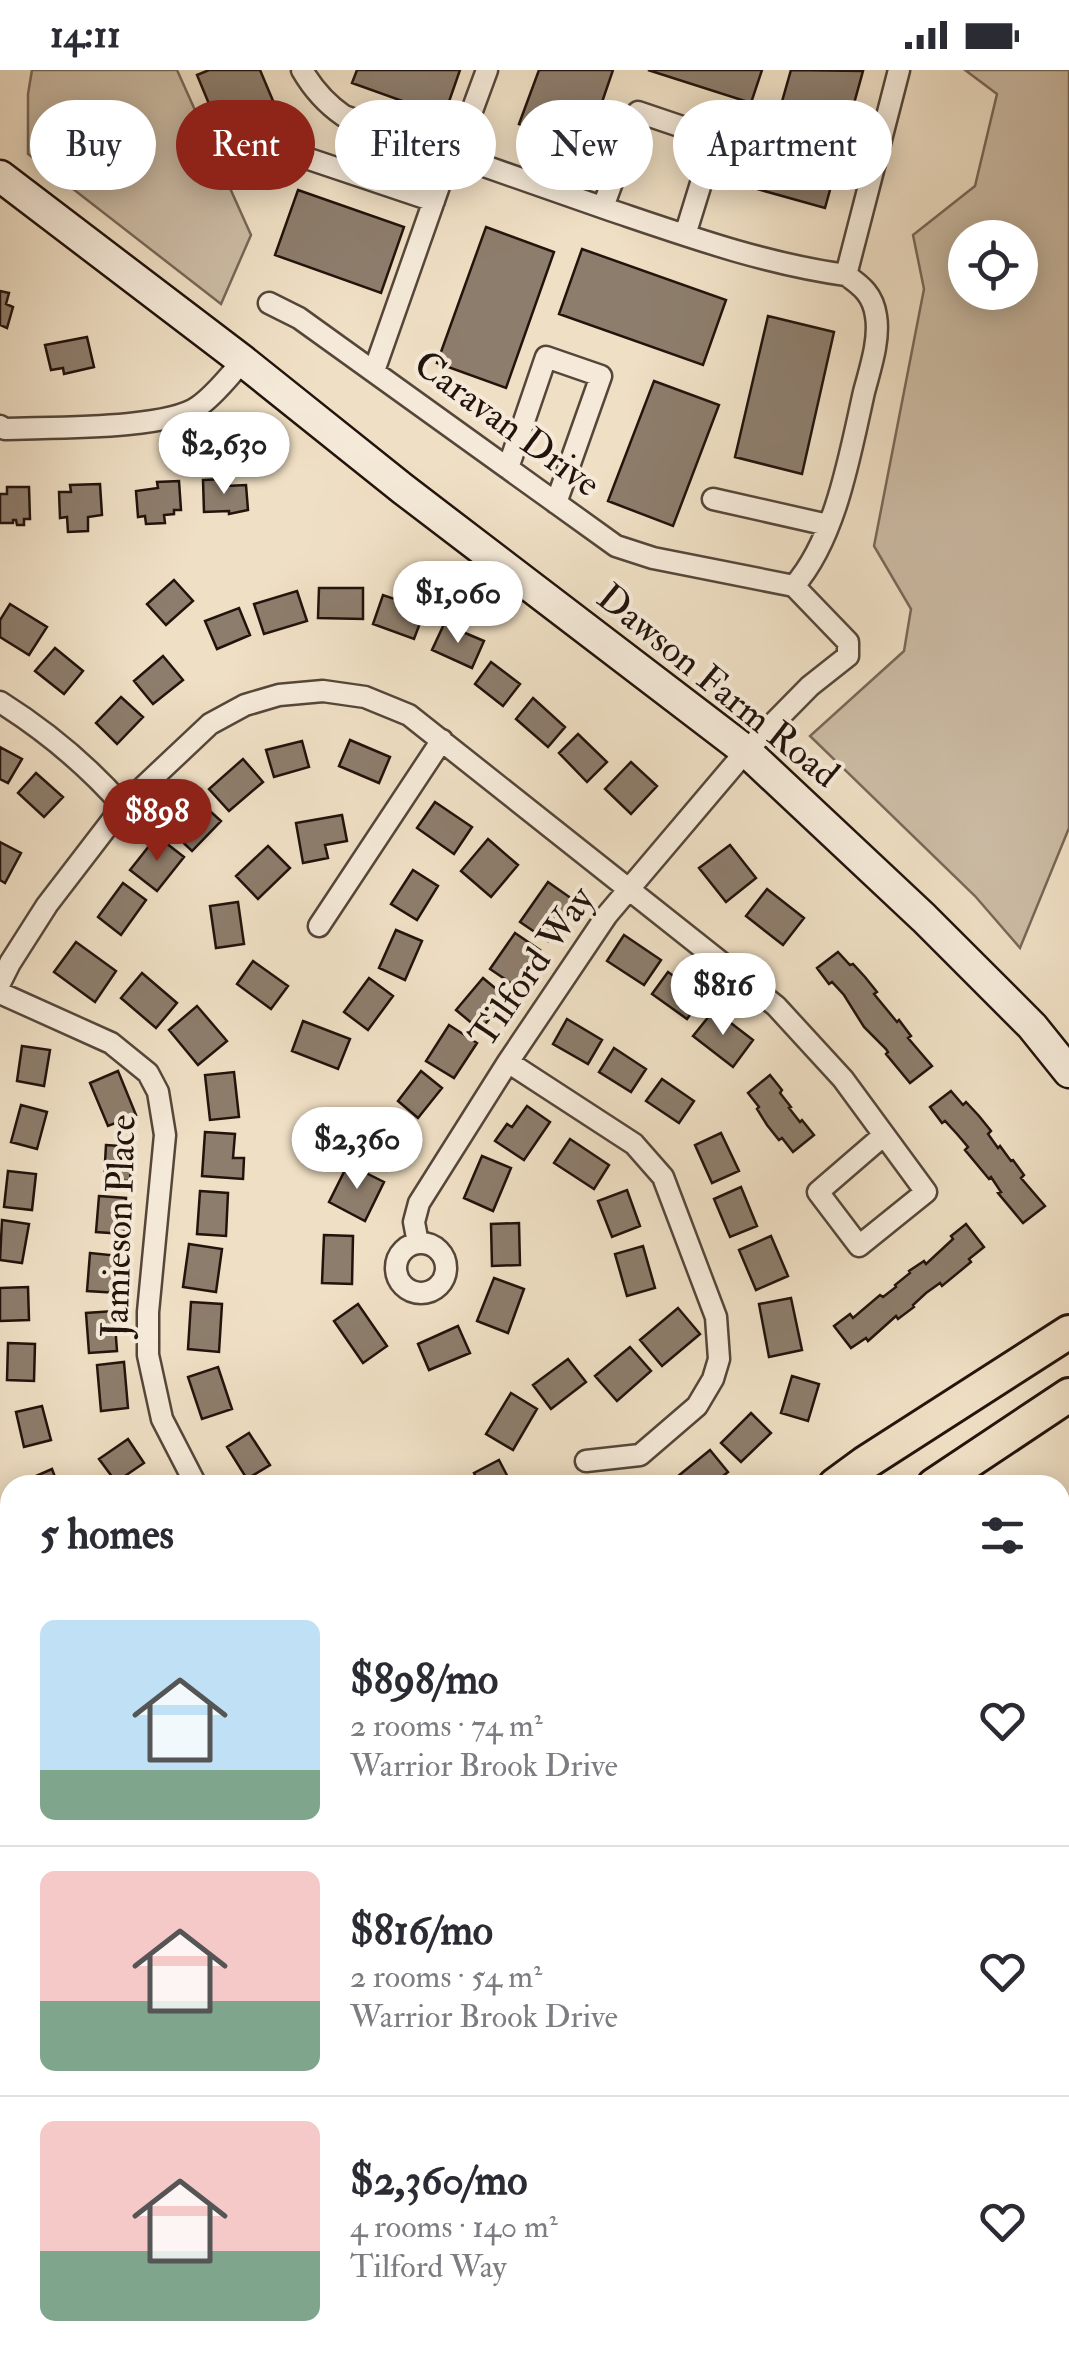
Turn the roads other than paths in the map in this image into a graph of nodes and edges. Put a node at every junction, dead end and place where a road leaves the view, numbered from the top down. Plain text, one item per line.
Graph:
1 (302, 70) edge
2 (487, 70) edge
3 (899, 70) edge
4 (476, 100) edge
5 (335, 110) edge
6 (315, 161) edge
7 (496, 171) edge
8 (0, 176) edge
9 (438, 190) edge
10 (434, 201) junction
11 (603, 208) junction
12 (685, 235) junction
13 (846, 275) junction
14 (269, 302) dead end
15 (243, 361) junction
16 (374, 371) junction
17 (0, 426) edge
18 (508, 468) junction
19 (713, 499) dead end
20 (556, 502) junction
21 (828, 525) junction
22 (794, 586) junction
23 (0, 702) edge
24 (442, 740) junction
25 (746, 752) junction
26 (124, 806) junction
27 (630, 888) junction
28 (320, 926) dead end
29 (0, 984) edge
30 (0, 992) edge
31 (508, 1062) junction
32 (1069, 1072) edge
33 (884, 1135) junction
34 (418, 1243) dead end
35 (1069, 1332) edge
36 (1069, 1395) edge
37 (586, 1460) dead end
38 (190, 1475) edge
39 (849, 1475) edge
40 (949, 1475) edge

1 - 5 street
2 - 4 street, Caravan Drive
3 - 13 street
6 - 10 street
7 - 11 street
8 - 15 street, Dawson Farm Road
9 - 10 street, Caravan Drive
10 - 16 street, Caravan Drive
11 - 12 street
11 - 12 street
12 - 13 street
13 - 21 street
14 - 16 street
15 - 17 street
15 - 25 street, Dawson Farm Road
16 - 18 street, Caravan Drive
18 - 20 street, Caravan Drive
18 - 20 street
19 - 21 street
20 - 22 street, Caravan Drive
21 - 22 street
22 - 25 street
23 - 26 street
24 - 26 street
24 - 27 street
24 - 28 street
25 - 27 street, Tilford Way
25 - 32 street, Dawson Farm Road
26 - 29 street
27 - 31 street, Tilford Way
27 - 33 street
30 - 38 street, Jamieson Place
31 - 34 street, Tilford Way
31 - 37 street
33 - 33 street
35 - 39 main road
36 - 40 main road

